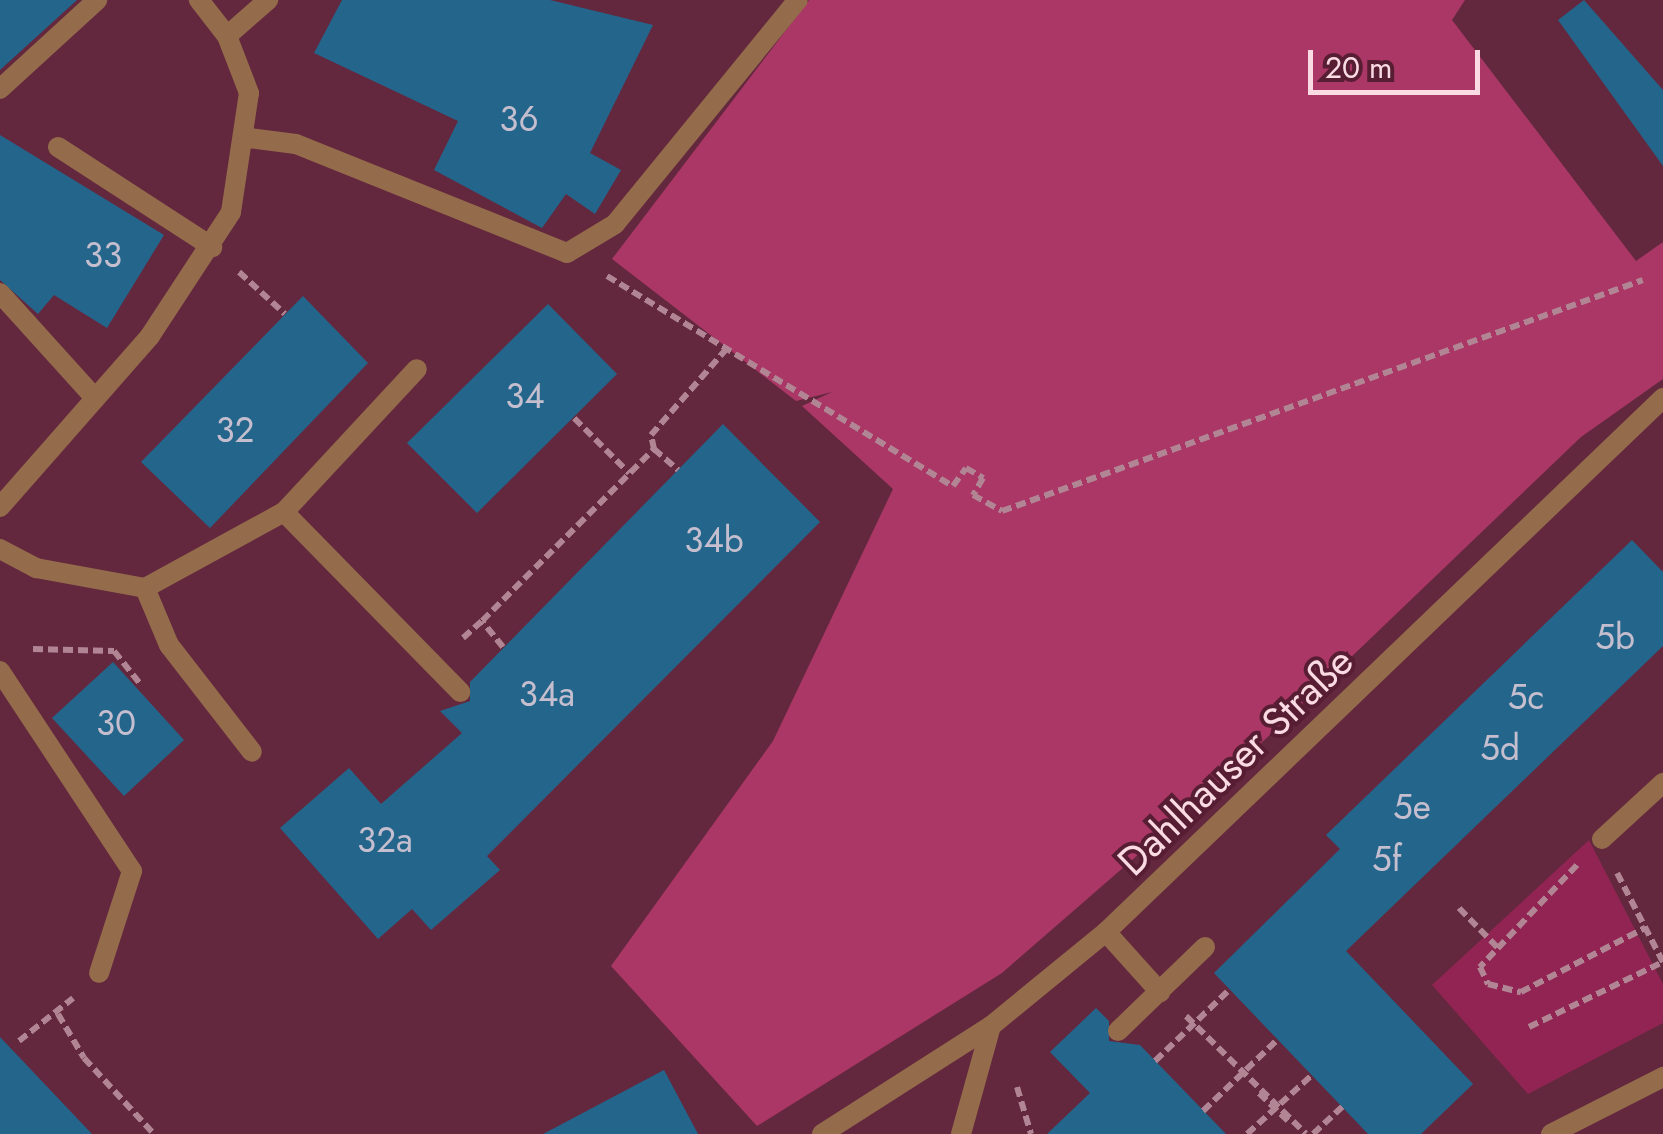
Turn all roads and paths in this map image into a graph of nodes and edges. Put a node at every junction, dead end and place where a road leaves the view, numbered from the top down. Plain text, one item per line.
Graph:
1 (97, 0) edge
2 (199, 0) edge
3 (268, 0) edge
4 (798, 0) edge
5 (227, 36) junction
6 (0, 89) edge
7 (250, 138) junction
8 (58, 147) dead end
9 (212, 248) junction
10 (567, 253) junction
11 (1643, 280) dead end
12 (0, 294) edge
13 (285, 314) dead end
14 (729, 346) junction
15 (417, 369) dead end
16 (95, 398) junction
17 (1663, 398) edge
18 (574, 418) dead end
19 (654, 449) junction
20 (678, 470) dead end
21 (629, 473) junction
22 (0, 507) edge
23 (284, 512) junction
24 (0, 548) edge
25 (145, 588) junction
26 (503, 648) dead end
27 (19, 649) dead end
28 (0, 671) edge
29 (141, 685) dead end
30 (460, 692) dead end
31 (252, 752) dead end
32 (1663, 784) edge
33 (1602, 839) joint
34 (1618, 874) dead end
35 (1459, 908) dead end
36 (1646, 928) junction
37 (1106, 932) junction
38 (1205, 947) dead end
39 (1498, 948) junction
40 (1662, 955) edge
41 (99, 973) dead end
42 (1230, 989) dead end
43 (1160, 992) junction
44 (1194, 1023) junction
45 (991, 1026) junction
46 (1529, 1027) dead end
47 (1118, 1031) dead end
48 (1278, 1039) dead end
49 (19, 1042) dead end
50 (1155, 1061) dead end
51 (1243, 1072) junction
52 (1312, 1075) dead end
53 (1663, 1077) edge
54 (1022, 1098) dead end
55 (1342, 1106) dead end
56 (1275, 1108) junction
57 (1203, 1111) dead end
58 (154, 1134) edge
59 (822, 1134) edge
60 (961, 1134) edge
61 (1031, 1134) edge
62 (1247, 1134) edge
63 (1308, 1134) edge
64 (1550, 1134) edge

1 - 6 street
2 - 5 street
3 - 5 street
4 - 10 street
5 - 7 street
7 - 9 street
7 - 10 street
8 - 9 street
9 - 13 path
9 - 16 street
10 - 14 path
11 - 14 path
12 - 16 street
14 - 19 path
15 - 23 street
16 - 22 street
17 - 37 street, Dahlhauser Straße
18 - 21 path
19 - 20 path
19 - 21 path
21 - 26 path
23 - 25 street
23 - 30 street
24 - 25 street
25 - 31 street
27 - 29 path
28 - 41 street
32 - 33 street
33 - 39 path
34 - 36 path
35 - 39 path
36 - 39 path
36 - 40 path
37 - 43 street
37 - 45 street, Dahlhauser Straße
38 - 43 street
40 - 46 path
42 - 44 path
43 - 47 street
44 - 50 path
44 - 51 path
45 - 59 street, Dahlhauser Straße
45 - 60 street
48 - 51 path
49 - 58 path
51 - 56 path
51 - 57 path
52 - 56 path
53 - 64 street
54 - 61 path
55 - 63 path
56 - 62 path
56 - 63 path

